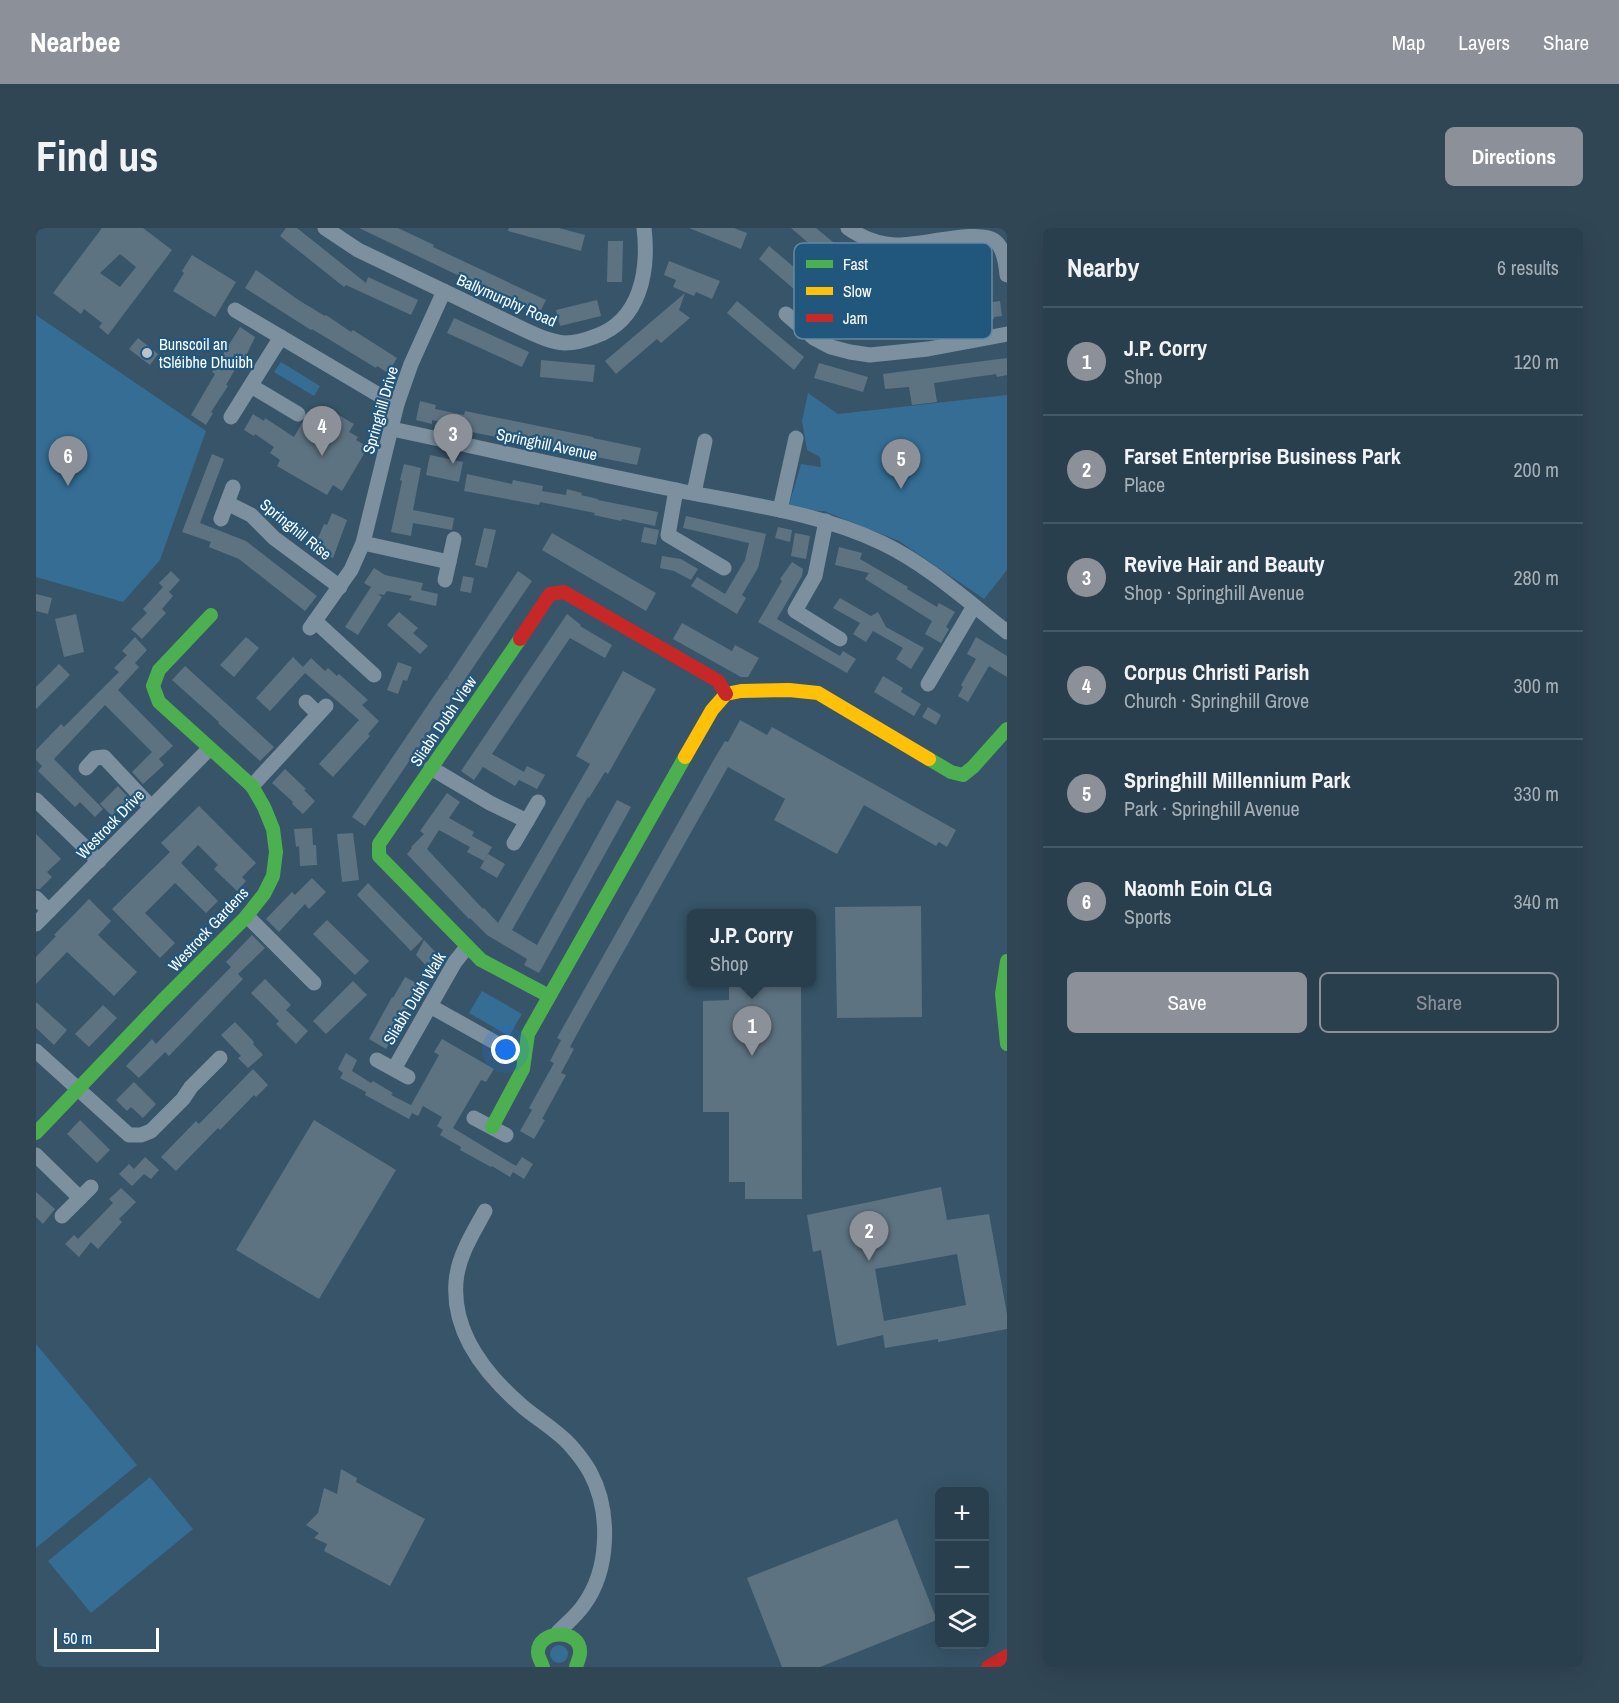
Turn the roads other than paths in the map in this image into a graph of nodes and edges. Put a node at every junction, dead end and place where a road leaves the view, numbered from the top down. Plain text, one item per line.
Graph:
1 (325, 228) edge
2 (644, 228) edge
3 (848, 228) edge
4 (888, 243) edge
5 (922, 243) edge
6 (1007, 275) edge
7 (444, 291) junction
8 (235, 310) dead end
9 (786, 314) dead end
10 (794, 321) edge
11 (1007, 334) edge
12 (281, 337) junction
13 (992, 337) edge
14 (816, 339) edge
15 (981, 339) edge
16 (251, 386) junction
17 (397, 404) junction
18 (298, 414) dead end
19 (231, 417) dead end
20 (392, 429) junction
21 (796, 438) dead end
22 (705, 441) dead end
23 (233, 487) dead end
24 (676, 490) junction
25 (694, 493) junction
26 (227, 503) junction
27 (780, 510) junction
28 (221, 519) dead end
29 (826, 521) junction
30 (454, 539) dead end
31 (363, 543) junction
32 (449, 562) junction
33 (724, 568) dead end
34 (445, 580) dead end
35 (340, 587) junction
36 (974, 606) junction
37 (211, 615) dead end
38 (1007, 632) edge
39 (840, 639) dead end
40 (374, 675) dead end
41 (928, 684) dead end
42 (726, 694) junction
43 (306, 702) dead end
44 (1007, 729) edge
45 (209, 749) junction
46 (86, 768) dead end
47 (431, 768) junction
48 (252, 786) junction
49 (36, 800) edge
50 (538, 802) dead end
51 (151, 807) junction
52 (526, 821) junction
53 (514, 843) dead end
54 (99, 861) junction
55 (36, 898) edge
56 (49, 911) junction
57 (247, 916) junction
58 (36, 924) edge
59 (467, 947) junction
60 (1007, 965) edge
61 (314, 983) dead end
62 (549, 996) junction
63 (430, 1006) junction
64 (1007, 1044) edge
65 (36, 1051) edge
66 (524, 1053) junction
67 (220, 1058) dead end
68 (377, 1060) dead end
69 (394, 1069) junction
70 (408, 1077) dead end
71 (77, 1089) junction
72 (474, 1118) dead end
73 (492, 1127) junction
74 (36, 1133) edge
75 (506, 1135) dead end
76 (36, 1155) edge
77 (484, 1211) dead end
78 (62, 1216) dead end
79 (583, 1606) junction
80 (558, 1632) junction
81 (578, 1656) edge
82 (1007, 1656) edge
83 (542, 1666) edge
84 (592, 1667) edge
85 (988, 1667) edge

1 - 7 street, Ballymurphy Road
2 - 7 street, Ballymurphy Road
3 - 4 street
5 - 6 street
7 - 17 street, Springhill Drive
8 - 12 street
9 - 10 street
11 - 13 street
12 - 16 street
12 - 17 street
14 - 15 street
16 - 18 street
16 - 19 street
17 - 20 street, Springhill Drive
20 - 24 street, Springhill Avenue
20 - 31 street, Springhill Drive
21 - 27 street
22 - 25 street
23 - 26 street
24 - 25 street, Springhill Avenue
24 - 33 street
25 - 27 street, Springhill Avenue
26 - 28 street
26 - 35 street, Springhill Rise
27 - 29 street, Springhill Avenue
29 - 36 street, Springhill Avenue
29 - 39 street
30 - 32 street
31 - 32 street
31 - 35 street, Springhill Drive
32 - 34 street
35 - 40 street, Springhill Drive
36 - 38 street, Springhill Avenue
36 - 41 street
37 - 45 main road, Westrock Gardens
42 - 44 main road
42 - 47 main road, Sliabh Dubh View
42 - 62 main road
43 - 48 street
45 - 48 main road, Westrock Gardens
45 - 51 street, Westrock Drive
46 - 51 street
47 - 52 street
47 - 59 main road, Sliabh Dubh View
48 - 57 main road, Westrock Gardens
49 - 54 street
50 - 52 street
51 - 54 street, Westrock Drive
52 - 53 street
54 - 56 street, Westrock Drive
55 - 56 street
56 - 58 street, Westrock Drive
57 - 61 street
57 - 71 main road, Westrock Gardens
59 - 62 main road, Sliabh Dubh View
59 - 63 street, Sliabh Dubh Walk
60 - 64 main road
62 - 66 main road
63 - 66 street
63 - 69 street, Sliabh Dubh Walk
65 - 71 street
66 - 73 main road
67 - 71 street
68 - 69 street, Sliabh Dubh Walk
69 - 70 street, Sliabh Dubh Walk
71 - 74 main road, Westrock Gardens
72 - 73 street
73 - 75 street
76 - 78 street
77 - 79 street
79 - 80 street
79 - 81 street
80 - 81 main road
80 - 83 main road
81 - 84 main road
82 - 85 main road

